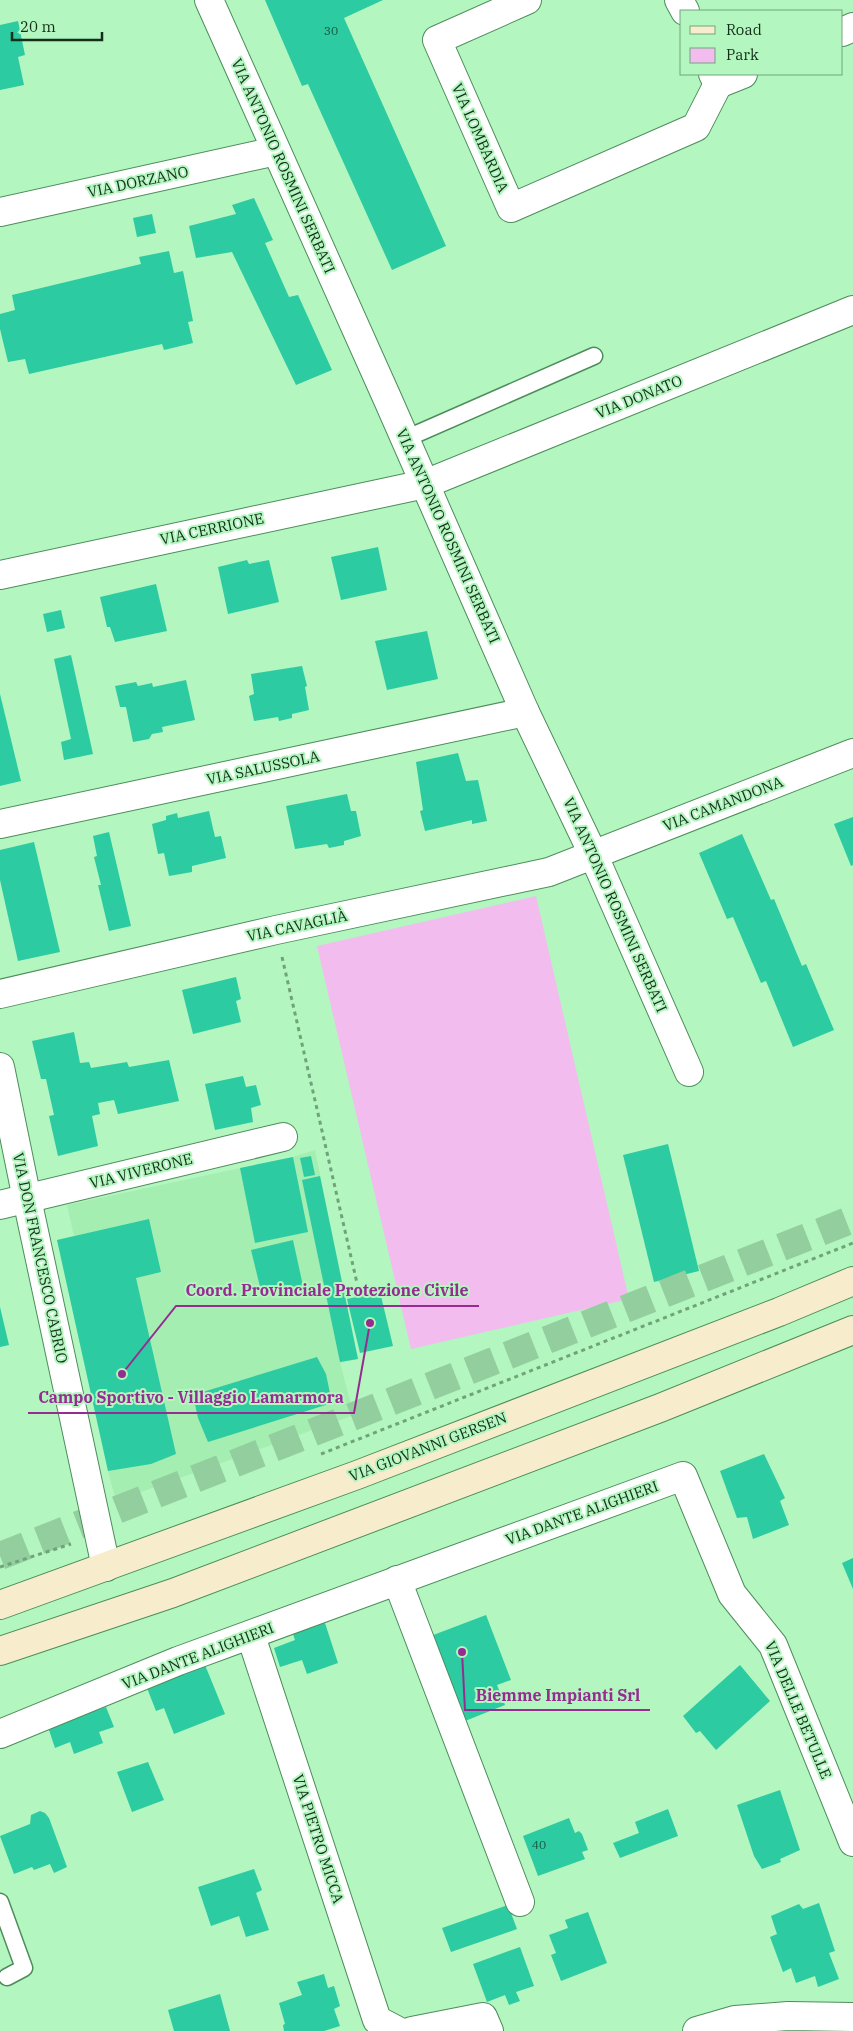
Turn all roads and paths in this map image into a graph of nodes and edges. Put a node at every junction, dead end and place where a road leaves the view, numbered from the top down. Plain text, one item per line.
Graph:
1 (209, 0) edge
2 (527, 0) edge
3 (737, 75) edge
4 (715, 79) edge
5 (276, 151) junction
6 (0, 212) edge
7 (853, 310) edge
8 (594, 356) dead end
9 (405, 439) junction
10 (425, 484) junction
11 (0, 576) edge
12 (525, 712) junction
13 (853, 753) edge
14 (0, 824) edge
15 (593, 854) junction
16 (276, 930) junction
17 (0, 994) edge
18 (0, 1067) edge
19 (689, 1072) dead end
20 (283, 1137) dead end
21 (26, 1199) junction
22 (0, 1205) edge
23 (853, 1243) edge
24 (853, 1281) edge
25 (357, 1283) dead end
26 (853, 1330) edge
27 (318, 1456) dead end
28 (683, 1476) joint
29 (100, 1535) junction
30 (0, 1567) edge
31 (106, 1567) junction
32 (397, 1580) junction
33 (0, 1606) edge
34 (251, 1636) junction
35 (0, 1651) edge
36 (0, 1734) edge
37 (853, 1842) edge
38 (0, 1902) edge
39 (520, 1902) dead end
40 (7, 1977) dead end
41 (853, 2017) edge
42 (398, 2031) edge
43 (412, 2031) edge
44 (488, 2031) edge
45 (697, 2031) edge

1 - 5 street, VIA ANTONIO ROSMINI SERBATI
2 - 4 street, VIA LOMBARDIA
3 - 4 street, VIA LOMBARDIA
5 - 6 street, VIA DORZANO
5 - 9 street, VIA ANTONIO ROSMINI SERBATI
7 - 10 street, VIA DONATO
8 - 9 lane
9 - 10 street, VIA ANTONIO ROSMINI SERBATI
10 - 11 street, VIA CERRIONE
10 - 12 street, VIA ANTONIO ROSMINI SERBATI
12 - 14 street, VIA SALUSSOLA
12 - 15 street, VIA ANTONIO ROSMINI SERBATI
13 - 15 street, VIA CAMANDONA
15 - 16 street, VIA CAVAGLIÀ
15 - 19 street, VIA ANTONIO ROSMINI SERBATI
16 - 17 street, VIA CAVAGLIÀ
16 - 25 path
18 - 21 street, VIA DON FRANCESCO CABRIO
20 - 21 street, VIA VIVERONE
21 - 22 street, VIA VIVERONE
21 - 29 street, VIA DON FRANCESCO CABRIO
23 - 27 path
24 - 31 street, VIA GIOVANNI GERSEN
26 - 35 street
28 - 32 street, VIA DANTE ALIGHIERI
28 - 37 street, VIA DELLE BETULLE
29 - 30 path
29 - 31 street, VIA DON FRANCESCO CABRIO
31 - 33 street, VIA GIOVANNI GERSEN
32 - 34 street, VIA DANTE ALIGHIERI
32 - 39 street
34 - 36 street, VIA DANTE ALIGHIERI
34 - 42 street, VIA PIETRO MICCA
38 - 40 lane
41 - 45 street
43 - 44 street

